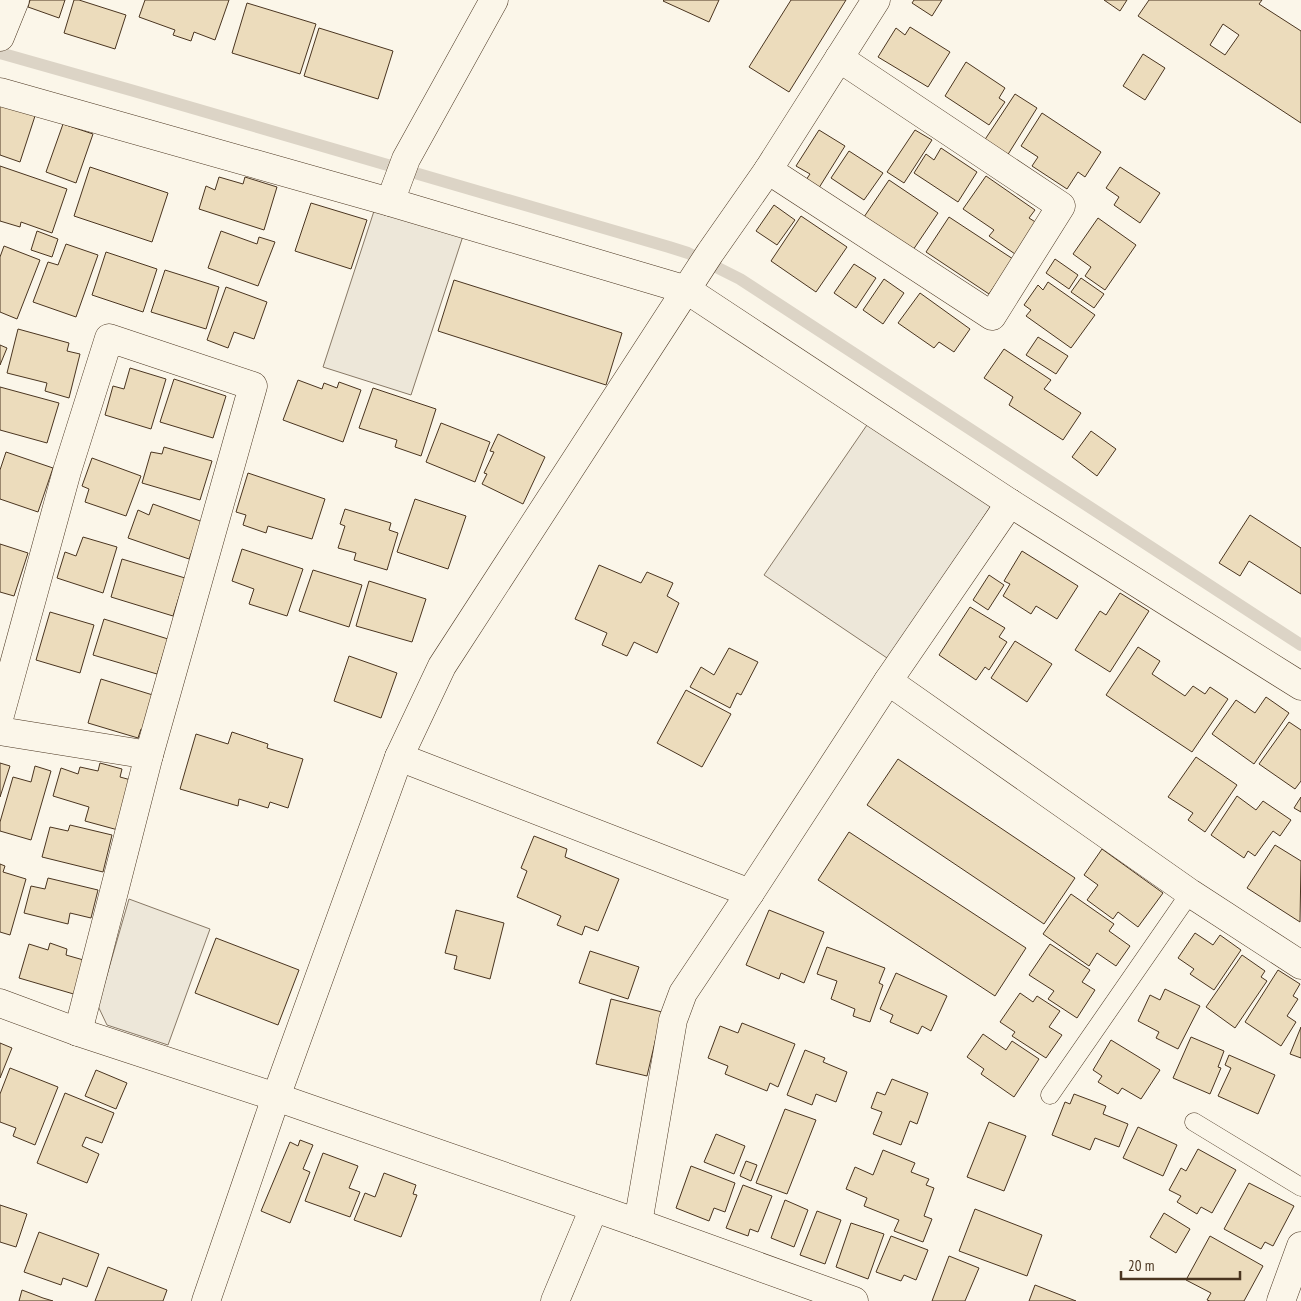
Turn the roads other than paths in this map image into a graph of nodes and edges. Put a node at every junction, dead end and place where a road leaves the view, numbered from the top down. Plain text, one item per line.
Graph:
1 (14, 0) edge
2 (494, 0) edge
3 (876, 0) edge
4 (0, 37) edge
5 (839, 58) junction
6 (0, 92) edge
7 (768, 170) junction
8 (398, 181) junction
9 (690, 284) junction
10 (1010, 503) junction
11 (888, 681) junction
12 (1301, 686) edge
13 (0, 715) edge
14 (0, 731) edge
15 (149, 755) junction
16 (400, 757) junction
17 (750, 893) junction
18 (1190, 893) junction
19 (1301, 965) edge
20 (0, 1003) edge
21 (78, 1032) junction
22 (1050, 1095) dead end
23 (276, 1096) junction
24 (1194, 1122) dead end
25 (1301, 1187) edge
26 (594, 1208) junction
27 (638, 1223) junction
28 (1301, 1246) edge
29 (206, 1301) edge
30 (555, 1301) edge
31 (854, 1301) edge
32 (1281, 1301) edge

1 - 4 street
2 - 8 street
3 - 5 street
5 - 7 street
5 - 7 street
6 - 8 street
7 - 9 street
8 - 9 street
9 - 10 street
9 - 16 street
10 - 11 street
10 - 12 street
11 - 17 street
11 - 18 street
13 - 15 street
14 - 15 street
15 - 21 street
16 - 17 street
16 - 23 street
17 - 27 street
18 - 19 street
18 - 22 lane
20 - 21 street
21 - 23 street
23 - 26 street
23 - 29 street
24 - 25 lane
26 - 27 street
26 - 30 street
27 - 31 street
28 - 32 street

